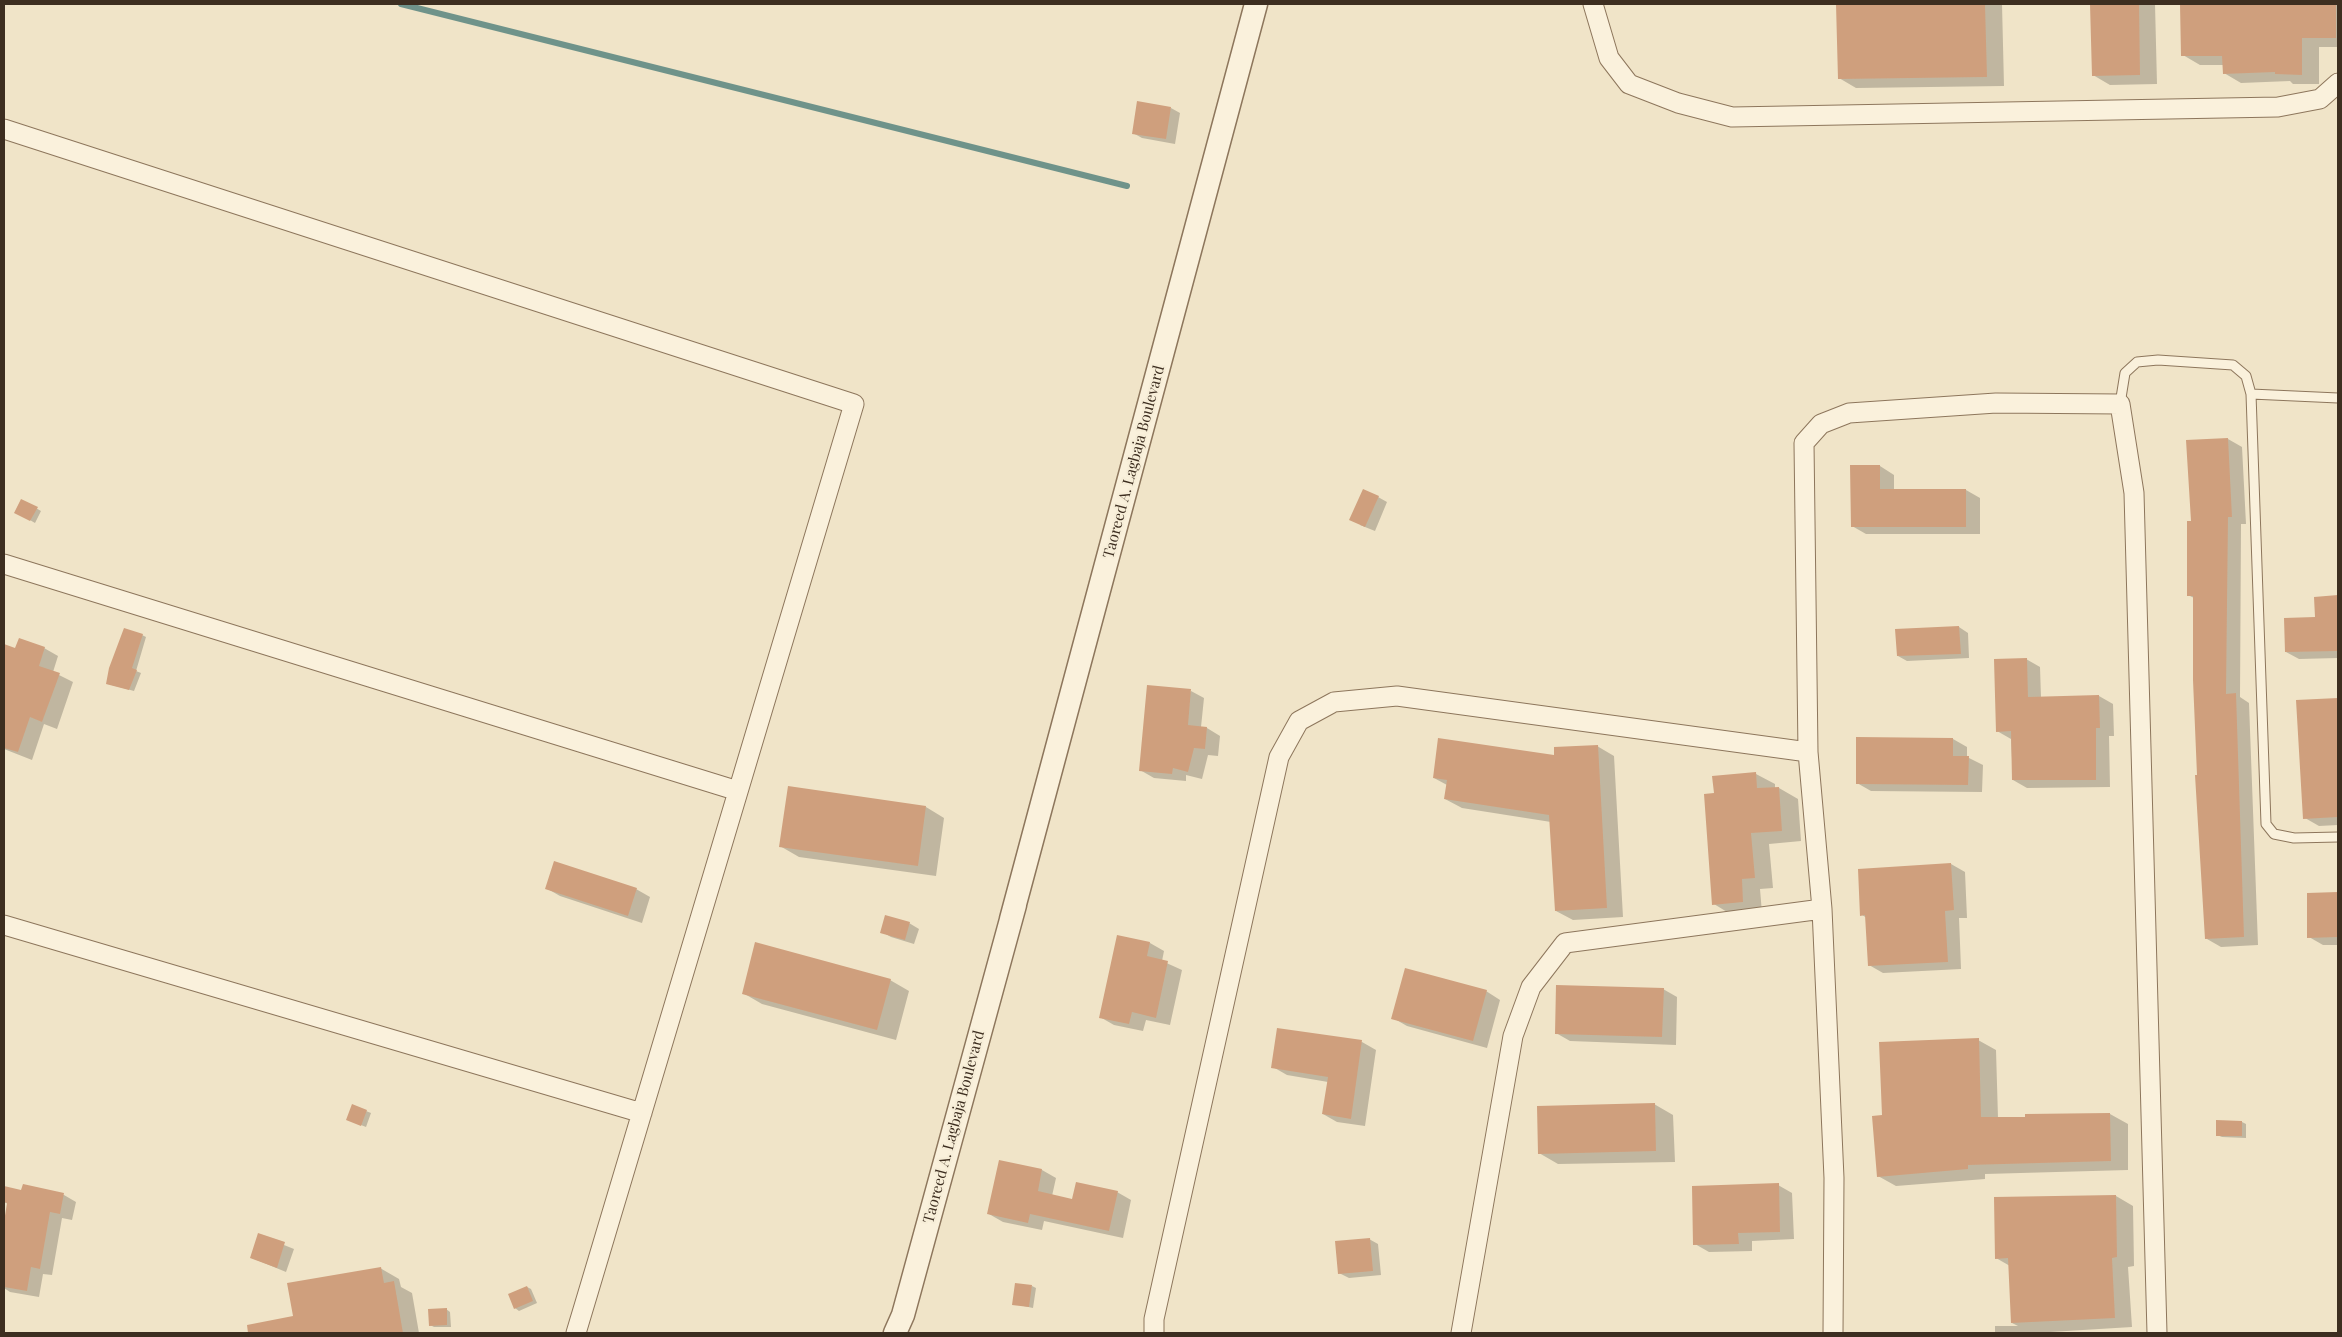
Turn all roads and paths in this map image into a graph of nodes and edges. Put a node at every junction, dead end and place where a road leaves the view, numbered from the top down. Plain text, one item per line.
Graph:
1 (1256, 4) edge
2 (1593, 4) edge
3 (2338, 82) edge
4 (4, 129) edge
5 (2251, 394) junction
6 (2338, 398) edge
7 (2120, 404) junction
8 (4, 564) edge
9 (1072, 697) dead end
10 (1808, 752) junction
11 (738, 791) junction
12 (2338, 837) edge
13 (1822, 909) junction
14 (1011, 919) junction
15 (4, 925) edge
16 (642, 1113) junction
17 (576, 1333) edge
18 (894, 1333) edge
19 (1154, 1333) edge
20 (1461, 1333) edge
21 (1833, 1333) edge
22 (2157, 1333) edge

1 - 14 street, Taoreed A. Lagbaja Boulevard
2 - 3 street
4 - 11 street
5 - 6 lane
5 - 7 lane
5 - 12 lane
7 - 10 street
7 - 22 street
8 - 11 street
9 - 14 street, Taoreed A. Lagbaja Boulevard
10 - 13 street
10 - 19 street
11 - 16 street
13 - 20 street
13 - 21 street
14 - 18 street, Taoreed A. Lagbaja Boulevard
15 - 16 street
16 - 17 street

